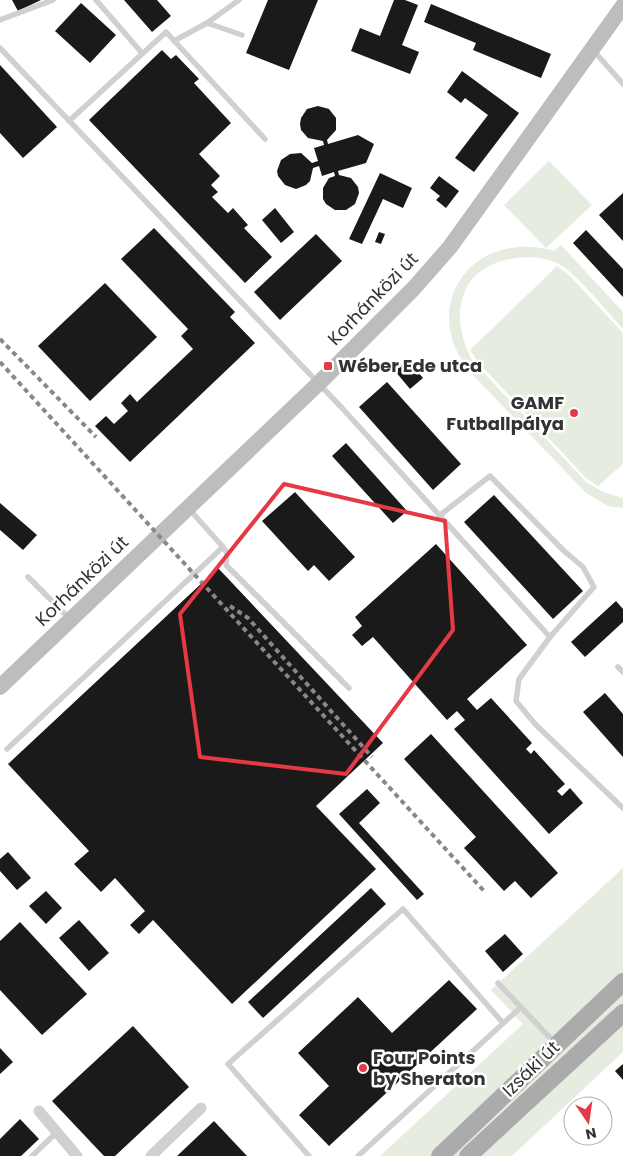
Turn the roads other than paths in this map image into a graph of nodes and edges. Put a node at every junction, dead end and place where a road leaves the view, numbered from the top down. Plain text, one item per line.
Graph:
1 (53, 0) edge
2 (96, 0) edge
3 (238, 0) edge
4 (623, 6) edge
5 (0, 20) edge
6 (207, 23) junction
7 (242, 35) dead end
8 (174, 41) junction
9 (0, 48) edge
10 (592, 50) junction
11 (142, 53) junction
12 (623, 84) edge
13 (69, 121) junction
14 (265, 139) dead end
15 (318, 384) junction
16 (189, 508) junction
17 (439, 516) junction
18 (223, 547) junction
19 (28, 577) dead end
20 (71, 620) junction
21 (550, 637) junction
22 (0, 687) edge
23 (349, 688) dead end
24 (7, 749) dead end
25 (623, 808) edge
26 (623, 982) edge
27 (498, 983) dead end
28 (521, 1007) junction
29 (623, 1014) edge
30 (504, 1023) junction
31 (557, 1044) junction
32 (201, 1108) dead end
33 (39, 1111) dead end
34 (57, 1132) junction
35 (32, 1156) edge
36 (77, 1156) edge
37 (151, 1156) edge
38 (308, 1156) edge
39 (358, 1156) edge
40 (440, 1156) edge
41 (468, 1156) edge

1 - 5 lane
2 - 11 lane
3 - 6 lane
4 - 10 street, Korhánközi út
6 - 7 lane
6 - 8 lane
8 - 11 lane
8 - 14 lane
9 - 13 lane
10 - 12 lane
10 - 15 street, Korhánközi út
11 - 13 lane
13 - 15 lane
15 - 16 street, Korhánközi út
15 - 17 lane
16 - 18 lane
16 - 20 street, Korhánközi út
17 - 21 lane
17 - 21 lane
18 - 23 lane
18 - 24 lane
19 - 20 lane
20 - 22 street, Korhánközi út
21 - 25 lane
26 - 31 main road, Izsáki út
27 - 28 lane
28 - 30 lane
28 - 31 lane
29 - 41 main road, Izsáki út
30 - 38 lane
30 - 39 lane
31 - 40 main road, Izsáki út
32 - 37 street
33 - 34 street
34 - 35 lane
34 - 36 street

